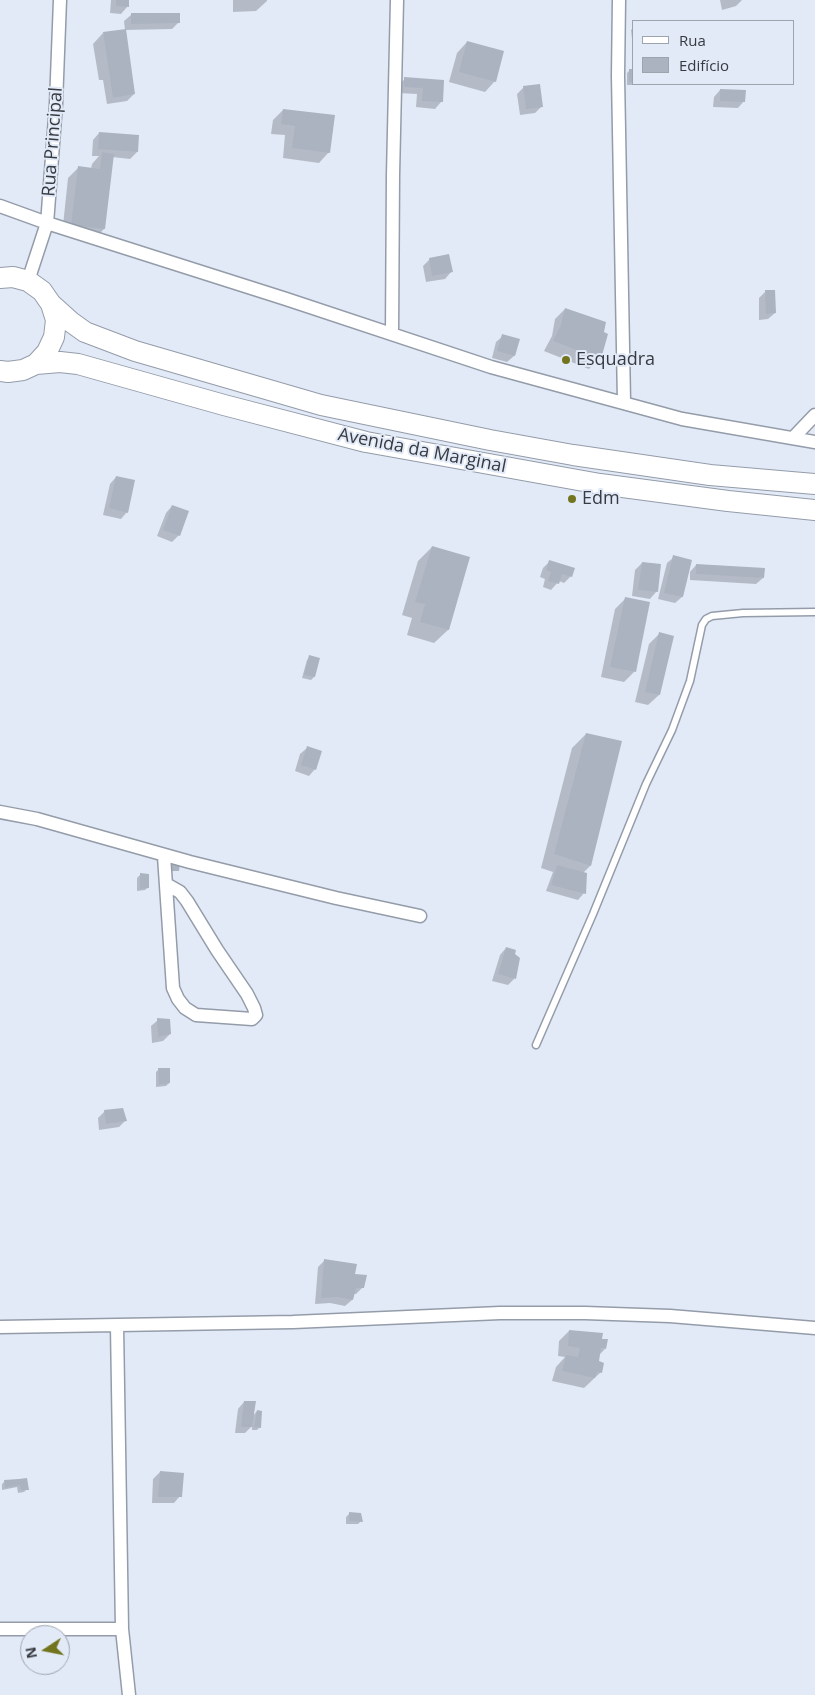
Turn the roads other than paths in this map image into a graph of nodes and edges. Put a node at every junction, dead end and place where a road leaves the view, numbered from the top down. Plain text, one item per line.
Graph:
1 (60, 0) edge
2 (397, 0) edge
3 (620, 0) edge
4 (0, 206) edge
5 (47, 223) junction
6 (0, 278) edge
7 (28, 281) junction
8 (51, 304) junction
9 (392, 334) junction
10 (36, 364) junction
11 (0, 371) edge
12 (624, 402) junction
13 (815, 415) edge
14 (793, 438) junction
15 (815, 442) edge
16 (815, 484) edge
17 (815, 510) edge
18 (815, 612) edge
19 (0, 812) edge
20 (164, 856) junction
21 (166, 884) junction
22 (420, 916) dead end
23 (536, 1045) dead end
24 (117, 1326) junction
25 (0, 1327) edge
26 (815, 1328) edge
27 (0, 1629) edge
28 (122, 1629) junction
29 (129, 1695) edge

1 - 5 street, Rua Principal
2 - 9 street
3 - 12 street
4 - 5 street
5 - 7 street, Rua Principal
5 - 9 street
6 - 7 main road
7 - 8 main road, Avenida da Marginal
8 - 10 main road
8 - 16 main road, Avenida da Marginal
9 - 12 street
10 - 11 main road, Avenida da Marginal
10 - 17 main road, Avenida da Marginal
12 - 14 street
13 - 14 street
14 - 15 street
18 - 23 lane
19 - 20 street
20 - 21 street
20 - 22 street
21 - 21 street
24 - 25 street
24 - 26 street
24 - 28 street
27 - 28 street
28 - 29 street

